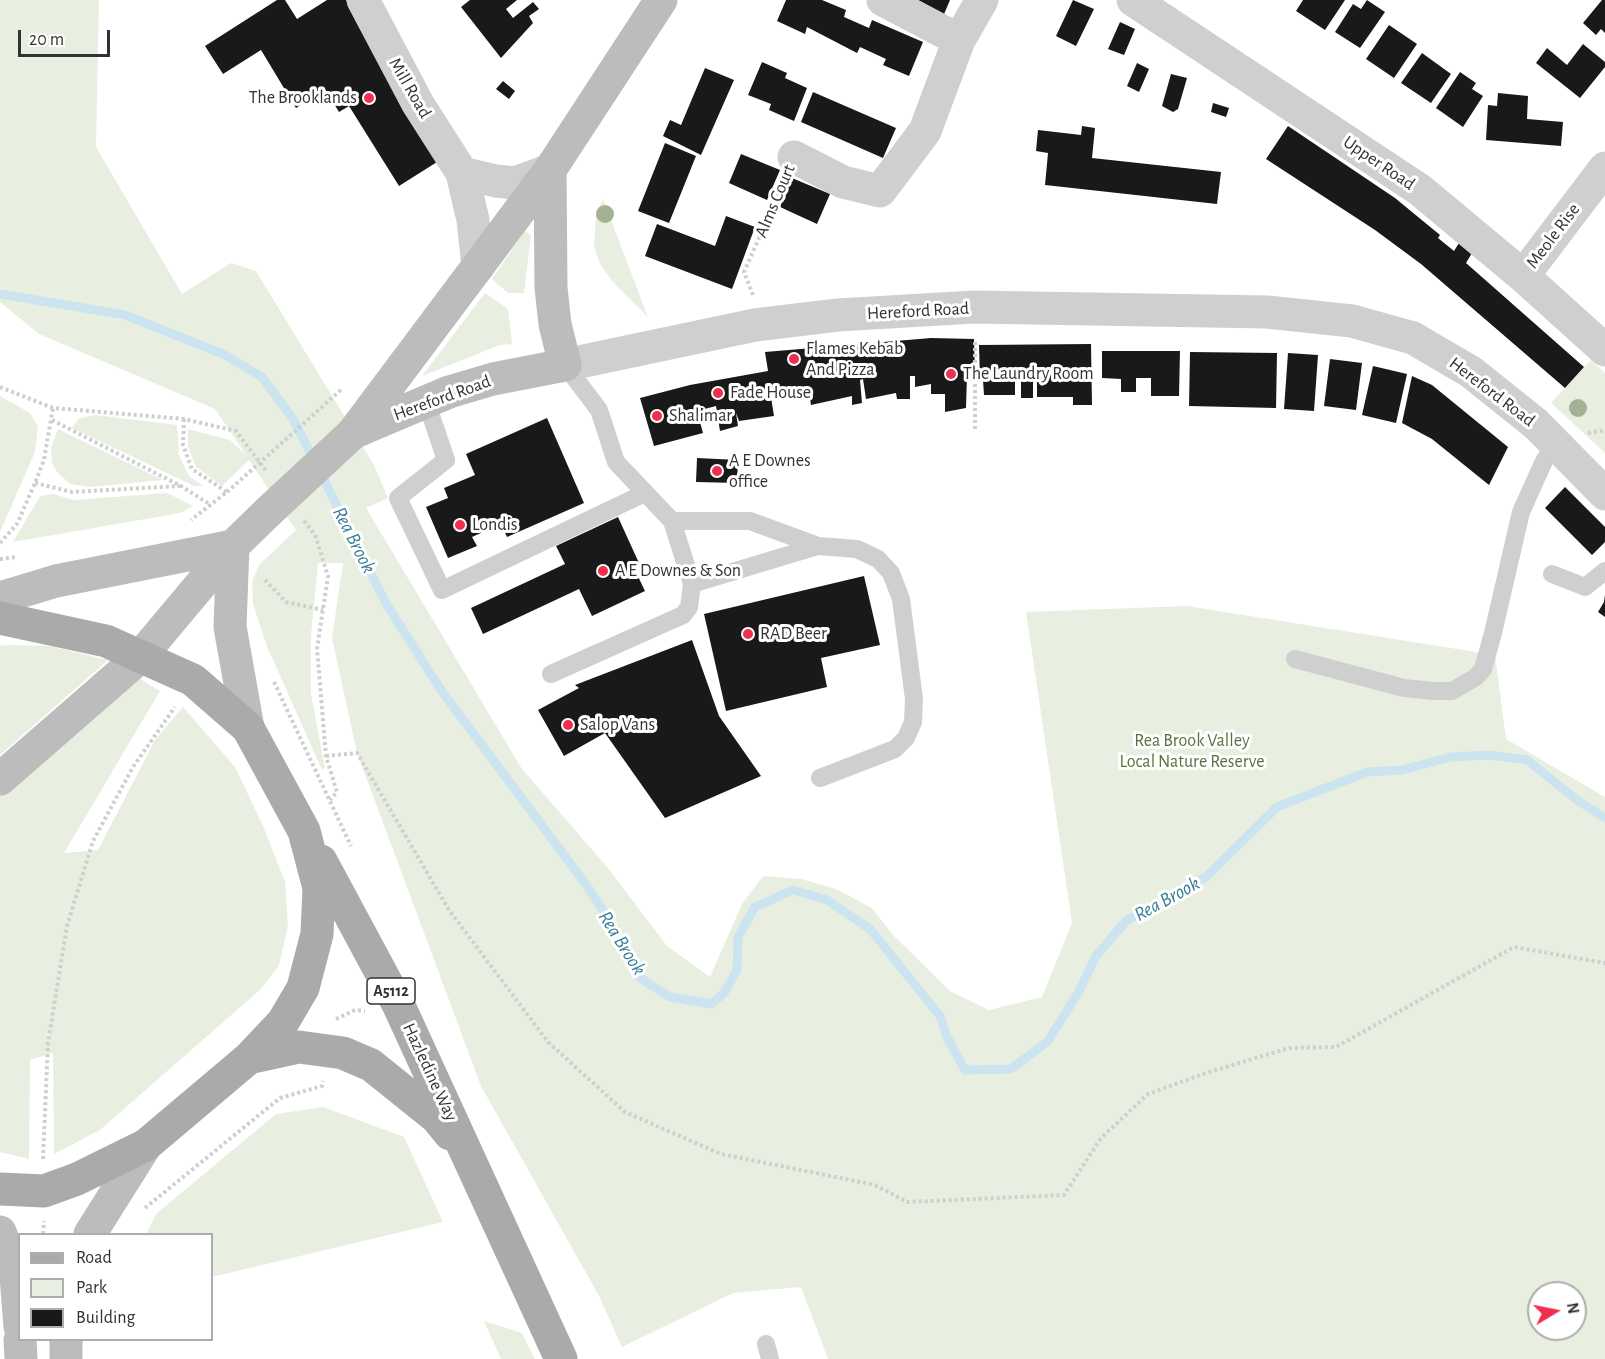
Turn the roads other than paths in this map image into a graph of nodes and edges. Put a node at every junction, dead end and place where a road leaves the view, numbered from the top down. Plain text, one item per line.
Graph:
1 (363, 0) edge
2 (661, 0) edge
3 (883, 0) edge
4 (981, 0) edge
5 (1133, 0) edge
6 (959, 40) junction
7 (794, 157) road end
8 (1605, 168) edge
9 (550, 170) junction
10 (462, 173) junction
11 (478, 267) junction
12 (1523, 276) junction
13 (1605, 350) edge
14 (565, 365) junction
15 (426, 401) junction
16 (353, 433) junction
17 (1569, 440) junction
18 (645, 493) junction
19 (1605, 494) edge
20 (672, 521) junction
21 (233, 546) junction
22 (818, 546) junction
23 (1605, 571) edge
24 (1552, 574) dead end
25 (692, 585) junction
26 (0, 598) edge
27 (0, 618) edge
28 (140, 657) junction
29 (1296, 658) dead end
30 (550, 674) dead end
31 (248, 728) junction
32 (819, 778) dead end
33 (0, 779) edge
34 (303, 831) junction
35 (249, 1058) junction
36 (146, 1145) junction
37 (468, 1156) junction
38 (0, 1189) edge
39 (0, 1232) edge
40 (91, 1233) edge
41 (18, 1302) edge
42 (20, 1341) edge
43 (66, 1341) edge
44 (21, 1359) edge
45 (66, 1359) edge
46 (561, 1359) edge

1 - 10 street, Mill Road
2 - 9 main road
3 - 6 street
4 - 6 street, Alms Court
5 - 12 street, Upper Road
6 - 7 street, Alms Court
8 - 12 street, Meole Rise
9 - 10 street
9 - 11 main road
9 - 14 main road
10 - 11 street, Mill Road
11 - 16 main road
12 - 13 street, Upper Road
14 - 15 main road, Hereford Road
14 - 17 street, Hereford Road
14 - 18 lane
15 - 16 main road, Hereford Road
15 - 18 lane
16 - 21 main road, Hereford Road, bridge
17 - 19 street, Hereford Road
17 - 29 lane
18 - 20 lane
20 - 22 lane
20 - 25 lane
21 - 26 main road
21 - 28 main road, Hereford Road
21 - 31 main road
22 - 25 lane
22 - 32 lane
23 - 24 lane
25 - 30 lane
27 - 28 main road
28 - 31 main road
28 - 33 main road, Hereford Road
31 - 34 main road
34 - 35 main road
34 - 37 main road, Hazledine Way / A5112
35 - 36 main road
35 - 37 main road, Hazledine Way / A5112
36 - 38 main road
36 - 40 main road
37 - 46 main road, Hazledine Way / A5112
39 - 41 main road
42 - 44 main road
43 - 45 main road

